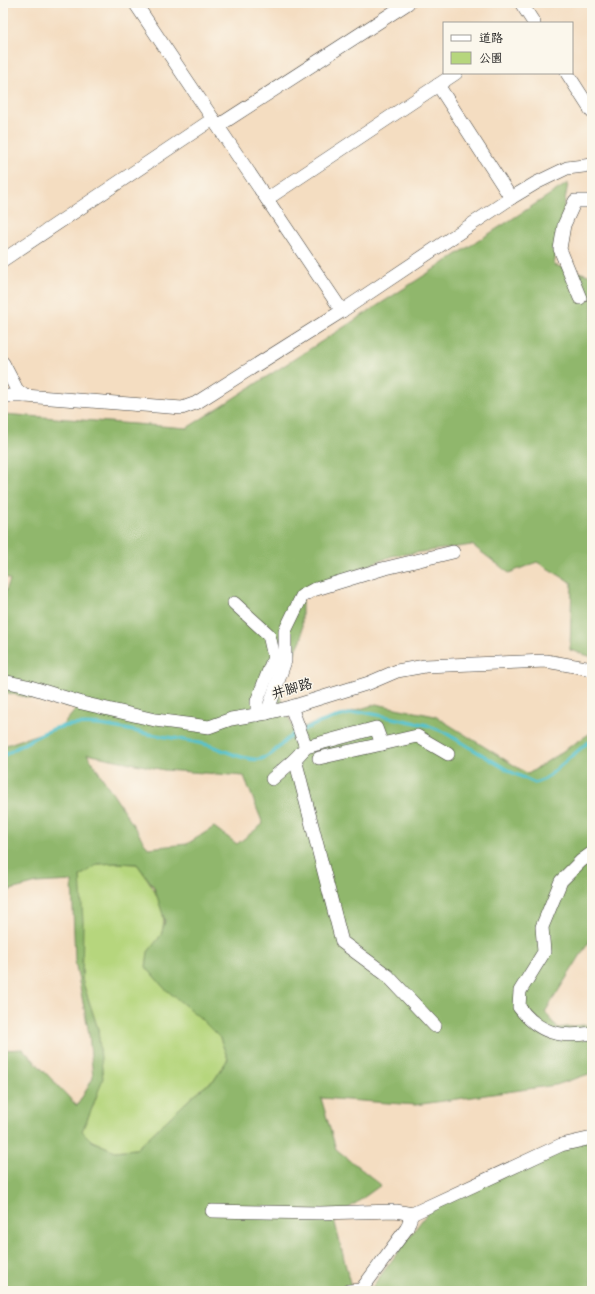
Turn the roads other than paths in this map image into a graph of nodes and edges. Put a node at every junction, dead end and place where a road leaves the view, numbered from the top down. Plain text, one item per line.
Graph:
1 (135, 3) edge
2 (408, 3) edge
3 (521, 3) edge
4 (532, 22) edge
5 (454, 74) edge
6 (568, 74) edge
7 (438, 85) junction
8 (592, 112) edge
9 (215, 122) junction
10 (592, 165) edge
11 (511, 198) junction
12 (267, 199) junction
13 (592, 201) edge
14 (3, 260) edge
15 (580, 298) dead end
16 (342, 311) junction
17 (3, 363) edge
18 (3, 396) edge
19 (25, 396) junction
20 (453, 552) dead end
21 (234, 603) dead end
22 (592, 669) edge
23 (3, 681) edge
24 (291, 707) junction
25 (262, 714) junction
26 (382, 744) junction
27 (306, 746) junction
28 (448, 754) dead end
29 (319, 758) dead end
30 (295, 759) junction
31 (272, 779) dead end
32 (592, 853) edge
33 (435, 1026) dead end
34 (592, 1033) edge
35 (592, 1138) edge
36 (212, 1211) dead end
37 (412, 1214) junction
38 (348, 1291) edge

1 - 9 lane
2 - 9 lane
3 - 4 lane
5 - 7 lane
6 - 8 lane
7 - 11 lane
7 - 12 lane
9 - 12 lane
9 - 14 lane
10 - 11 lane
11 - 16 lane
12 - 16 lane
13 - 15 lane
16 - 19 lane
17 - 19 lane
18 - 19 lane
20 - 25 lane
21 - 25 lane
22 - 24 lane, 井腳路
23 - 25 lane, 井腳路
24 - 25 lane, 井腳路
24 - 27 lane
26 - 27 lane
26 - 28 lane
26 - 29 lane
27 - 30 lane
30 - 31 lane
30 - 33 lane
32 - 34 lane
35 - 37 lane
36 - 37 lane
37 - 38 lane

